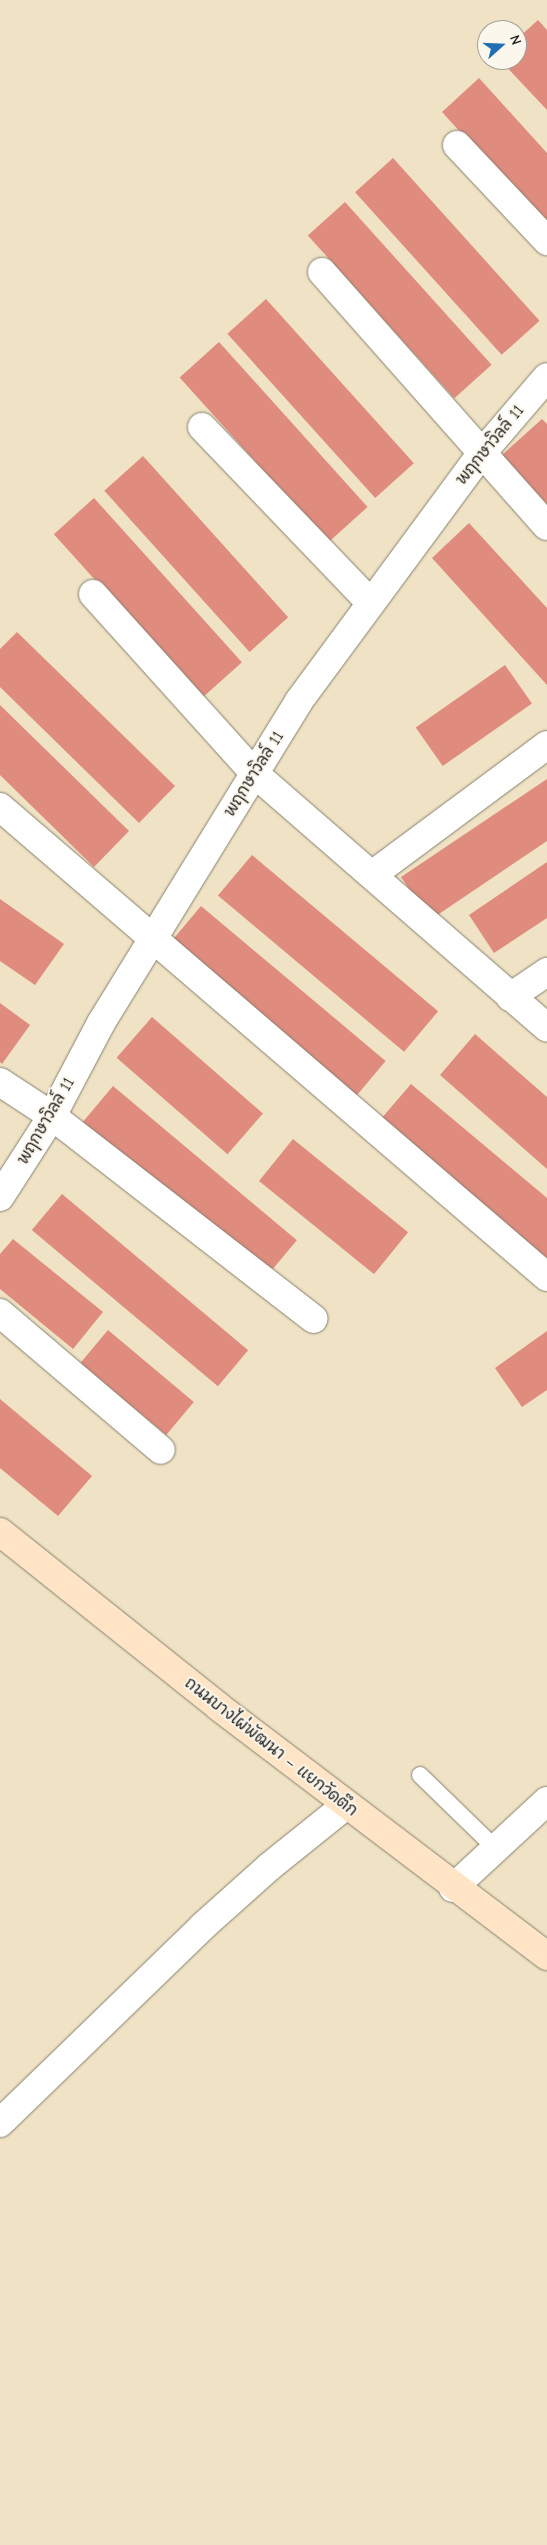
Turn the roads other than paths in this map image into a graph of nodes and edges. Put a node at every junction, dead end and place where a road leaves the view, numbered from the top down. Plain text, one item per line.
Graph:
1 (457, 145) dead end
2 (547, 241) edge
3 (322, 272) dead end
4 (547, 377) edge
5 (202, 427) dead end
6 (481, 454) junction
7 (547, 526) edge
8 (93, 594) dead end
9 (370, 602) junction
10 (547, 745) edge
11 (254, 772) junction
12 (0, 807) edge
13 (372, 875) junction
14 (152, 939) junction
15 (547, 972) edge
16 (510, 997) junction
17 (547, 1028) edge
18 (0, 1082) edge
19 (52, 1116) junction
20 (0, 1197) edge
21 (547, 1277) edge
22 (0, 1313) edge
23 (314, 1319) dead end
24 (161, 1450) dead end
25 (0, 1532) edge
26 (420, 1775) dead end
27 (547, 1801) edge
28 (346, 1805) junction
29 (494, 1847) junction
30 (454, 1888) junction
31 (547, 1956) edge
32 (0, 2123) edge

1 - 2 street
3 - 6 street
4 - 6 street, พฤกษาวิลล์ 11
5 - 9 street
6 - 7 street
6 - 9 street, พฤกษาวิลล์ 11
8 - 11 street
9 - 11 street, พฤกษาวิลล์ 11
10 - 13 street
11 - 13 street
11 - 14 street, พฤกษาวิลล์ 11
12 - 14 street
13 - 16 street
14 - 19 street, พฤกษาวิลล์ 11
14 - 21 street
15 - 16 street
16 - 17 street
18 - 19 street
19 - 20 street, พฤกษาวิลล์ 11
19 - 23 street
22 - 24 street
25 - 28 street, ถนนบางไผ่พัฒนา – แยกวัดตึก
26 - 29 lane
27 - 29 street
28 - 30 street, ถนนบางไผ่พัฒนา – แยกวัดตึก
28 - 32 street
29 - 30 street
30 - 31 street, ถนนบางไผ่พัฒนา – แยกวัดตึก

